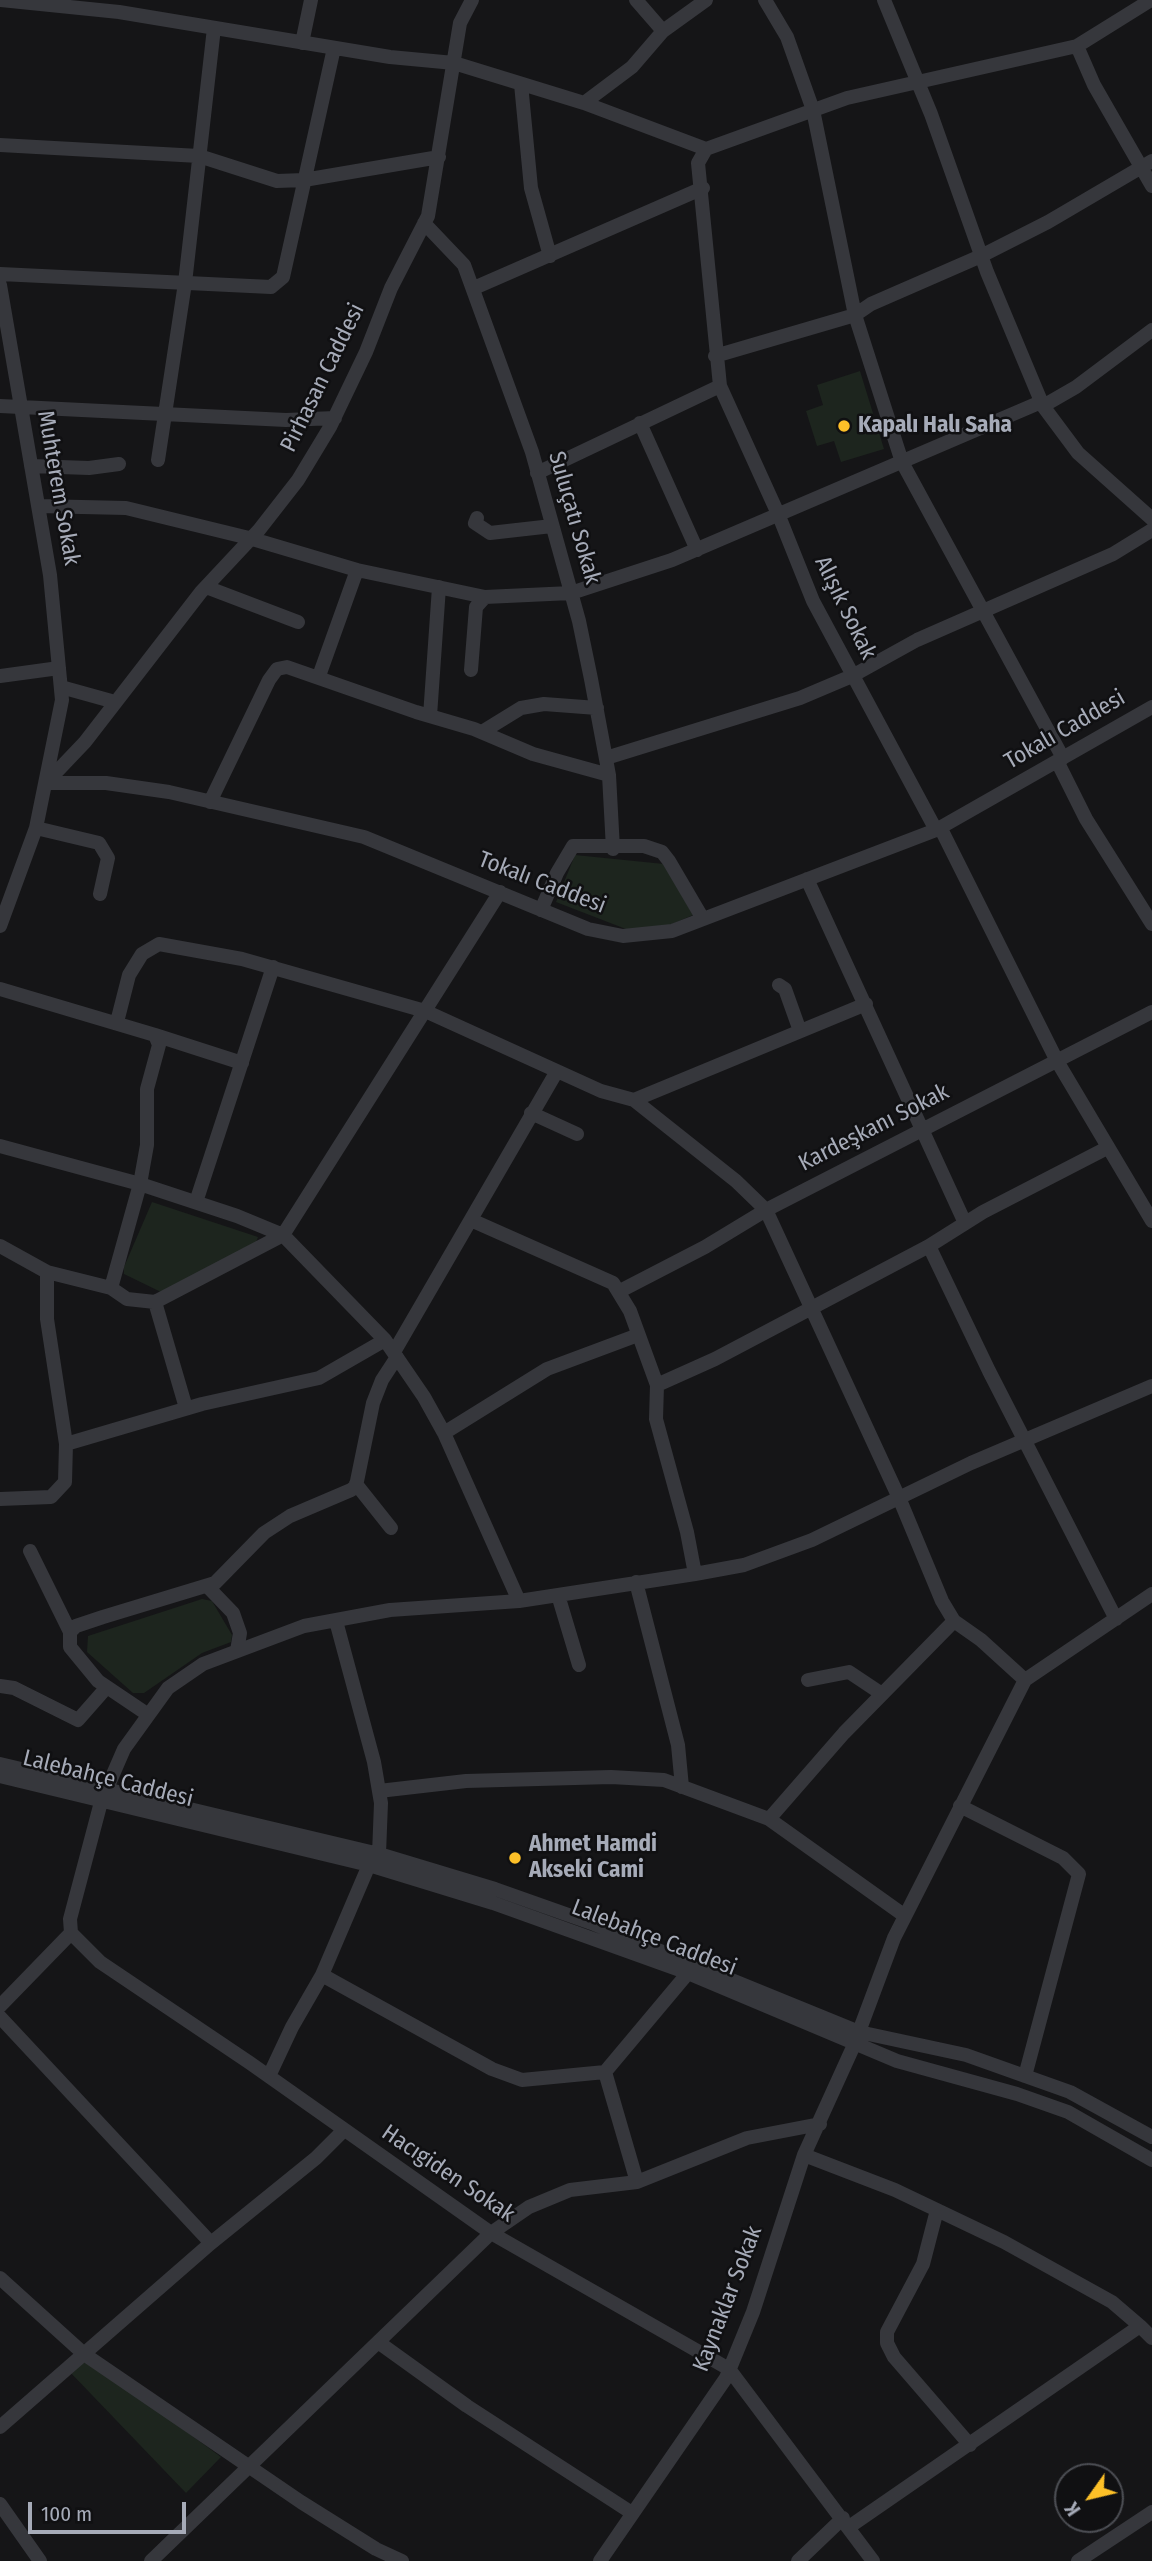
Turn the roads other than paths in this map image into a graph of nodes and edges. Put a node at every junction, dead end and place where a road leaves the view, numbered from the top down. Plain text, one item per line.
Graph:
1 (1, 0) edge
2 (311, 0) edge
3 (472, 0) edge
4 (636, 0) edge
5 (706, 0) edge
6 (765, 0) edge
7 (884, 0) edge
8 (1151, 0) edge
9 (120, 6) edge
10 (214, 28) junction
11 (663, 31) junction
12 (302, 43) junction
13 (1077, 46) junction
14 (334, 48) junction
15 (454, 63) junction
16 (919, 83) junction
17 (521, 84) junction
18 (584, 103) junction
19 (813, 110) junction
20 (0, 145) edge
21 (706, 149) junction
22 (199, 156) junction
23 (439, 157) junction
24 (1147, 164) edge
25 (304, 180) junction
26 (1152, 187) edge
27 (703, 188) junction
28 (425, 223) junction
29 (550, 256) junction
30 (981, 256) junction
31 (0, 274) edge
32 (185, 283) junction
33 (0, 285) edge
34 (474, 288) junction
35 (855, 315) junction
36 (1152, 330) edge
37 (715, 356) junction
38 (724, 393) junction
39 (1042, 404) junction
40 (0, 406) edge
41 (21, 406) junction
42 (166, 412) junction
43 (335, 418) junction
44 (640, 423) junction
45 (158, 460) dead end
46 (902, 462) junction
47 (119, 464) dead end
48 (31, 466) junction
49 (537, 473) junction
50 (38, 506) junction
51 (779, 516) junction
52 (477, 518) dead end
53 (1152, 519) edge
54 (552, 526) junction
55 (1152, 530) edge
56 (249, 538) junction
57 (697, 550) junction
58 (357, 570) junction
59 (206, 587) junction
60 (439, 587) junction
61 (571, 593) junction
62 (485, 597) junction
63 (981, 611) junction
64 (298, 622) dead end
65 (59, 668) junction
66 (471, 670) dead end
67 (0, 676) edge
68 (319, 676) junction
69 (852, 676) junction
70 (61, 694) junction
71 (115, 702) junction
72 (1152, 707) edge
73 (597, 708) junction
74 (430, 716) junction
75 (481, 732) junction
76 (606, 758) junction
77 (1060, 760) junction
78 (609, 775) junction
79 (46, 783) junction
80 (210, 802) junction
81 (36, 828) junction
82 (938, 828) junction
83 (613, 849) junction
84 (807, 879) junction
85 (499, 892) junction
86 (100, 894) dead end
87 (541, 910) junction
88 (702, 919) junction
89 (1, 922) edge
90 (1152, 924) edge
91 (273, 967) junction
92 (779, 985) dead end
93 (0, 989) edge
94 (866, 1004) junction
95 (425, 1011) junction
96 (1152, 1012) edge
97 (117, 1022) junction
98 (800, 1031) junction
99 (155, 1035) junction
100 (1057, 1061) junction
101 (242, 1063) junction
102 (557, 1071) junction
103 (634, 1100) junction
104 (531, 1114) junction
105 (922, 1128) junction
106 (577, 1134) dead end
107 (0, 1146) edge
108 (1107, 1148) junction
109 (141, 1184) junction
110 (196, 1202) junction
111 (766, 1210) junction
112 (471, 1220) junction
113 (1152, 1222) edge
114 (965, 1223) junction
115 (283, 1235) junction
116 (0, 1246) edge
117 (929, 1246) junction
118 (47, 1272) junction
119 (111, 1288) junction
120 (620, 1291) junction
121 (155, 1302) junction
122 (811, 1308) junction
123 (638, 1335) junction
124 (392, 1350) junction
125 (657, 1385) junction
126 (1152, 1386) edge
127 (186, 1408) junction
128 (444, 1433) junction
129 (1024, 1440) junction
130 (66, 1444) junction
131 (356, 1484) junction
132 (0, 1499) edge
133 (900, 1500) junction
134 (391, 1528) dead end
135 (30, 1551) dead end
136 (695, 1574) junction
137 (636, 1582) junction
138 (207, 1586) junction
139 (1152, 1594) edge
140 (558, 1595) junction
141 (519, 1601) junction
142 (1116, 1619) junction
143 (336, 1621) junction
144 (954, 1621) junction
145 (70, 1632) junction
146 (237, 1651) junction
147 (579, 1665) dead end
148 (808, 1680) dead end
149 (1025, 1680) junction
150 (0, 1686) edge
151 (107, 1688) junction
152 (882, 1694) junction
153 (146, 1714) junction
154 (0, 1764) edge
155 (0, 1776) edge
156 (682, 1787) junction
157 (379, 1791) junction
158 (103, 1795) junction
159 (960, 1806) junction
160 (769, 1819) junction
161 (374, 1860) junction
162 (905, 1916) junction
163 (71, 1933) junction
164 (688, 1973) junction
165 (322, 1975) junction
166 (0, 2006) edge
167 (0, 2017) edge
168 (857, 2038) junction
169 (605, 2072) junction
170 (1025, 2076) junction
171 (270, 2077) junction
172 (821, 2124) junction
173 (344, 2130) junction
174 (1152, 2137) edge
175 (804, 2155) junction
176 (1152, 2160) edge
177 (637, 2182) junction
178 (937, 2210) junction
179 (491, 2233) junction
180 (211, 2243) junction
181 (0, 2278) edge
182 (1140, 2326) junction
183 (1152, 2338) edge
184 (379, 2342) junction
185 (84, 2354) junction
186 (729, 2369) junction
187 (0, 2427) edge
188 (970, 2445) junction
189 (249, 2467) junction
190 (0, 2504) edge
191 (1152, 2512) edge
192 (632, 2514) junction
193 (846, 2522) junction
194 (40, 2561) edge
195 (151, 2561) edge
196 (402, 2561) edge
197 (600, 2561) edge
198 (798, 2561) edge
199 (873, 2561) edge
200 (1078, 2561) edge

1 - 9 street
2 - 12 street
3 - 15 street, Pirhasan Caddesi
4 - 11 street
5 - 11 street
6 - 19 street
7 - 16 street
8 - 13 street
9 - 10 street
10 - 12 street
10 - 22 street
11 - 18 street
12 - 14 street
13 - 16 street
13 - 24 street
14 - 15 street
14 - 25 street
15 - 17 street
15 - 23 street, Pirhasan Caddesi
16 - 19 street
16 - 30 street
17 - 18 street
17 - 29 street
18 - 21 street
19 - 21 street
19 - 35 street
20 - 22 street
21 - 27 street, Alışık Sokak
22 - 25 street
22 - 32 street
23 - 25 street
23 - 28 street, Pirhasan Caddesi
24 - 26 street
24 - 30 street
25 - 32 street
27 - 29 street
27 - 37 street, Alışık Sokak
28 - 34 street, Suluçatı Sokak
28 - 43 street, Pirhasan Caddesi
29 - 34 street
30 - 35 street
30 - 39 street
31 - 32 street
32 - 42 street
33 - 41 street, Muhterem Sokak
34 - 49 street, Suluçatı Sokak
35 - 37 street
35 - 46 street
36 - 39 street
37 - 38 street, Alışık Sokak
38 - 44 street
38 - 51 street, Alışık Sokak
39 - 46 street
39 - 53 street
40 - 41 street
41 - 42 street
41 - 48 street, Muhterem Sokak
42 - 43 street
42 - 45 street
43 - 56 street, Pirhasan Caddesi
44 - 49 street
44 - 57 street
46 - 51 street
46 - 63 street
47 - 48 street
48 - 50 street, Muhterem Sokak
49 - 54 street, Suluçatı Sokak
50 - 56 street
50 - 65 street, Muhterem Sokak
51 - 57 street
51 - 69 street, Alışık Sokak
52 - 54 street
54 - 61 street, Suluçatı Sokak
55 - 63 street
56 - 58 street
56 - 59 street, Pirhasan Caddesi
57 - 61 street
58 - 60 street
58 - 68 street
59 - 64 street
59 - 71 street, Pirhasan Caddesi
60 - 62 street
60 - 74 street
61 - 62 street
61 - 73 street, Suluçatı Sokak
62 - 66 street
63 - 69 street
63 - 77 street
65 - 67 street
65 - 70 street, Muhterem Sokak
68 - 74 street
68 - 80 street
69 - 76 street
69 - 82 street, Alışık Sokak
70 - 71 street
70 - 79 street, Muhterem Sokak
71 - 79 street, Pirhasan Caddesi
72 - 77 street, Tokalı Caddesi
73 - 75 street
73 - 76 street, Suluçatı Sokak
74 - 75 street
75 - 78 street
76 - 78 street, Suluçatı Sokak
77 - 82 street, Tokalı Caddesi
77 - 90 street
78 - 83 street, Suluçatı Sokak
79 - 80 street, Tokalı Caddesi
79 - 81 street, Muhterem Sokak
80 - 85 street, Tokalı Caddesi
81 - 86 street
81 - 89 street, Muhterem Sokak
82 - 84 street, Tokalı Caddesi
82 - 100 street, Alışık Sokak
83 - 87 street
83 - 88 street
84 - 88 street, Tokalı Caddesi
84 - 94 street
85 - 87 street, Tokalı Caddesi
85 - 95 street
87 - 88 street, Tokalı Caddesi
91 - 95 street
91 - 97 street
91 - 101 street
92 - 98 street
93 - 97 street
94 - 98 street
94 - 105 street
95 - 102 street
95 - 115 street
96 - 100 street, Kardeşkanı Sokak
97 - 99 street
98 - 103 street
99 - 101 street
99 - 109 street
100 - 105 street, Kardeşkanı Sokak
100 - 108 street, Alışık Sokak
101 - 110 street
102 - 103 street
102 - 104 street
103 - 111 street
104 - 106 street
104 - 112 street
105 - 111 street, Kardeşkanı Sokak
105 - 114 street
107 - 109 street
108 - 113 street, Alışık Sokak
108 - 114 street
109 - 110 street
109 - 119 street
110 - 115 street
111 - 120 street, Kardeşkanı Sokak
111 - 122 street
112 - 120 street
112 - 124 street
114 - 117 street
115 - 121 street
115 - 124 street
116 - 118 street
117 - 122 street
117 - 129 street
118 - 119 street
118 - 130 street
119 - 121 street
120 - 123 street
121 - 127 street
122 - 125 street
122 - 133 street
123 - 125 street
123 - 128 street
124 - 127 street
124 - 128 street
124 - 131 street
125 - 136 street
126 - 129 street
127 - 130 street
128 - 141 street
129 - 133 street
129 - 142 street
130 - 132 street
131 - 134 street
131 - 138 street
133 - 136 street
133 - 144 street
135 - 145 street
136 - 137 street
137 - 140 street
137 - 156 street
138 - 145 street
138 - 146 street
139 - 142 street
140 - 141 street
140 - 147 street
141 - 143 street
142 - 149 street
143 - 146 street
143 - 157 street
144 - 149 street
144 - 152 street
145 - 151 street
146 - 153 street
148 - 152 street
149 - 159 street, Kaynaklar Sokak
150 - 151 street
151 - 153 street
152 - 160 street
153 - 158 street
154 - 158 street, Lalebahçe Caddesi
155 - 158 street, Lalebahçe Caddesi
156 - 157 street
156 - 160 street
157 - 161 street
158 - 161 street, Lalebahçe Caddesi
158 - 163 street
159 - 162 street, Kaynaklar Sokak
159 - 170 street
160 - 162 street
161 - 164 street, Lalebahçe Caddesi
161 - 165 street
161 - 168 street, Lalebahçe Caddesi
162 - 168 street, Kaynaklar Sokak
163 - 166 street
163 - 171 street, Hacıgiden Sokak
164 - 168 street, Lalebahçe Caddesi
164 - 169 street
165 - 169 street
165 - 171 street
167 - 180 street
168 - 170 street, Lalebahçe Caddesi
168 - 172 street, Kaynaklar Sokak
168 - 176 street, Lalebahçe Caddesi
169 - 177 street
170 - 174 street, Lalebahçe Caddesi
171 - 173 street, Hacıgiden Sokak
172 - 175 street, Kaynaklar Sokak
172 - 177 street
173 - 179 street, Hacıgiden Sokak
173 - 180 street
175 - 178 street
175 - 186 street, Kaynaklar Sokak
177 - 179 street
178 - 182 street
178 - 188 street
179 - 184 street
179 - 186 street, Hacıgiden Sokak
180 - 185 street
181 - 185 street
182 - 183 street
182 - 188 street
184 - 189 street
184 - 192 street
185 - 187 street
185 - 189 street
186 - 192 street, Kaynaklar Sokak
186 - 193 street, Hacıgiden Sokak
188 - 193 street
189 - 195 street
189 - 196 street
190 - 194 street
191 - 200 street
192 - 197 street, Kaynaklar Sokak
193 - 198 street
193 - 199 street, Hacıgiden Sokak

